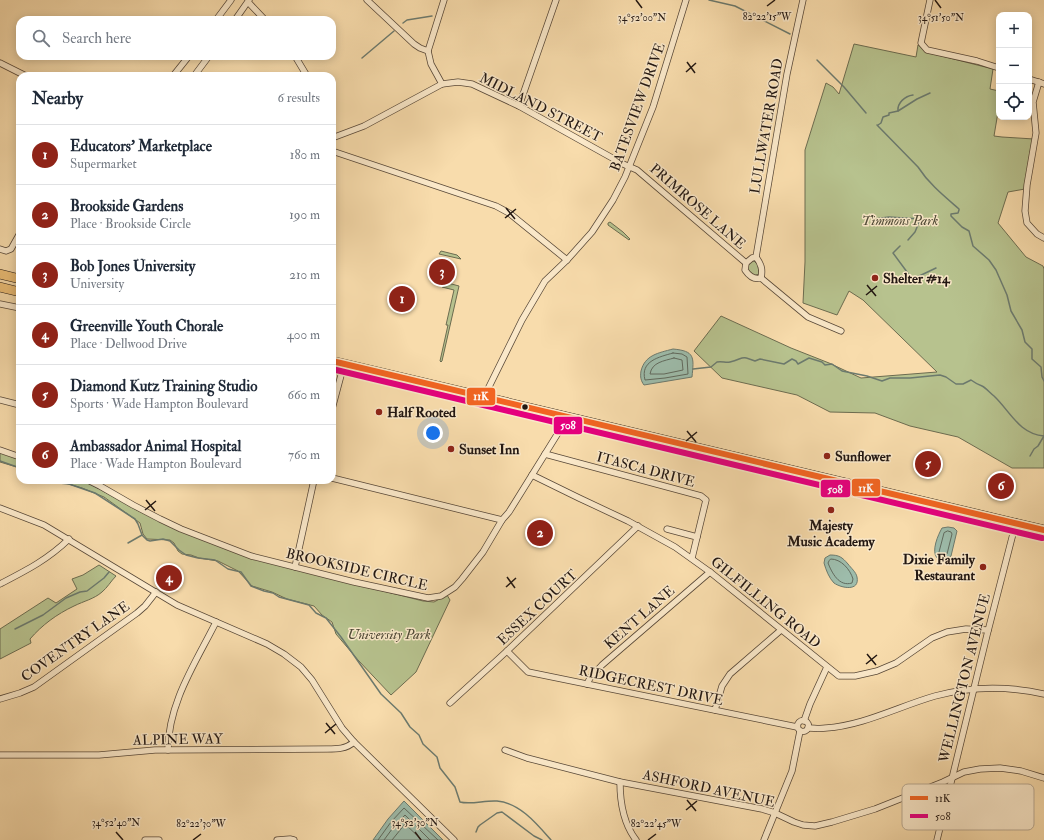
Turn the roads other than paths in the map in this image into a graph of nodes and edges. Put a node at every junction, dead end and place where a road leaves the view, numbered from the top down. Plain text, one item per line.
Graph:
1 (231, 0) edge
2 (367, 0) edge
3 (444, 0) edge
4 (556, 0) edge
5 (686, 0) edge
6 (803, 0) edge
7 (930, 0) edge
8 (249, 1) edge
9 (219, 16) edge
10 (238, 16) edge
11 (262, 16) edge
12 (428, 52) junction
13 (186, 60) edge
14 (205, 60) edge
15 (297, 60) edge
16 (0, 63) edge
17 (996, 67) edge
18 (18, 72) edge
19 (176, 72) edge
20 (197, 72) edge
21 (305, 72) edge
22 (1041, 83) edge
23 (442, 84) junction
24 (519, 106) junction
25 (336, 136) edge
26 (336, 152) edge
27 (630, 166) junction
28 (1044, 238) edge
29 (16, 240) edge
30 (0, 249) edge
31 (756, 257) junction
32 (567, 260) junction
33 (746, 262) junction
34 (0, 274) edge
35 (16, 278) edge
36 (761, 278) junction
37 (0, 287) edge
38 (16, 291) edge
39 (0, 304) edge
40 (16, 307) edge
41 (841, 331) dead end
42 (336, 362) edge
43 (344, 364) junction
44 (336, 395) edge
45 (484, 397) junction
46 (0, 400) edge
47 (16, 404) edge
48 (568, 417) junction
49 (0, 450) edge
50 (545, 454) junction
51 (16, 456) edge
52 (532, 475) junction
53 (336, 479) edge
54 (96, 484) edge
55 (313, 484) edge
56 (0, 508) edge
57 (502, 520) junction
58 (1016, 522) junction
59 (638, 526) junction
60 (667, 529) dead end
61 (1044, 530) edge
62 (697, 537) junction
63 (69, 539) junction
64 (692, 558) junction
65 (295, 567) junction
66 (710, 572) junction
67 (0, 584) edge
68 (156, 592) junction
69 (216, 622) junction
70 (781, 630) junction
71 (988, 630) junction
72 (507, 651) junction
73 (827, 667) junction
74 (587, 684) junction
75 (974, 689) junction
76 (1044, 694) edge
77 (0, 699) edge
78 (450, 703) dead end
79 (715, 710) junction
80 (804, 721) junction
81 (808, 728) junction
82 (799, 729) junction
83 (354, 742) junction
84 (168, 750) junction
85 (504, 750) dead end
86 (0, 755) edge
87 (953, 777) junction
88 (1044, 778) edge
89 (620, 782) junction
90 (938, 784) edge
91 (951, 784) edge
92 (902, 798) edge
93 (775, 813) junction
94 (940, 830) edge
95 (145, 840) edge
96 (159, 840) edge
97 (277, 840) edge
98 (294, 840) edge
99 (454, 840) edge
100 (636, 840) edge
101 (764, 840) edge
102 (937, 840) edge

1 - 9 street
2 - 12 street
3 - 12 street
4 - 24 street
5 - 27 street, BATESVIEW DRIVE
6 - 31 street, LULLWATER ROAD
7 - 17 street
8 - 10 street
8 - 11 street
12 - 23 street
13 - 19 street
14 - 20 street
15 - 21 street
16 - 18 street
22 - 28 street
23 - 24 street, MIDLAND STREET
23 - 25 street, MIDLAND STREET
24 - 27 street, MIDLAND STREET
26 - 32 street
27 - 32 street, BATESVIEW DRIVE
27 - 33 street, PRIMROSE LANE
29 - 30 street
31 - 33 street
31 - 36 street, LULLWATER ROAD
32 - 45 street, BATESVIEW DRIVE
33 - 36 street, PRIMROSE LANE
34 - 35 main road
36 - 41 street, PRIMROSE LANE
37 - 38 main road
39 - 40 street
42 - 43 main road
43 - 44 street
43 - 45 main road
45 - 48 main road
46 - 47 street
48 - 50 street, BROOKSIDE CIRCLE
48 - 58 main road
49 - 51 street
50 - 52 street, BROOKSIDE CIRCLE
50 - 62 street, ITASCA DRIVE
52 - 57 street, BROOKSIDE CIRCLE
52 - 59 street, GILFILLING ROAD
53 - 57 street
54 - 65 street, BROOKSIDE CIRCLE
55 - 65 street
56 - 63 street
57 - 65 street, BROOKSIDE CIRCLE
58 - 61 main road
58 - 71 street, WELLINGTON AVENUE
59 - 64 street, GILFILLING ROAD
59 - 72 street, ESSEX COURT
60 - 62 street
62 - 64 street, ITASCA DRIVE
63 - 67 street
63 - 68 street
64 - 66 street, GILFILLING ROAD
66 - 70 street, GILFILLING ROAD
66 - 74 street, KENT LANE
68 - 69 street
68 - 77 street, COVENTRY LANE
69 - 83 street
69 - 84 street
70 - 73 street, GILFILLING ROAD
70 - 79 street
71 - 73 street, GILFILLING ROAD
71 - 75 street, WELLINGTON AVENUE
72 - 74 street, RIDGECREST DRIVE
72 - 78 street, ESSEX COURT
73 - 80 street
74 - 79 street, RIDGECREST DRIVE
75 - 76 street
75 - 81 street
75 - 87 street, WELLINGTON AVENUE
79 - 82 street, RIDGECREST DRIVE
80 - 81 street
80 - 82 street
81 - 82 street
82 - 93 street
83 - 84 street, ALPINE WAY
83 - 99 street
84 - 86 street, ALPINE WAY
85 - 89 street, ASHFORD AVENUE
87 - 88 street, ASHFORD AVENUE
87 - 90 street, ASHFORD AVENUE
87 - 91 street, WELLINGTON AVENUE
89 - 93 street, ASHFORD AVENUE
89 - 100 street
92 - 93 street, ASHFORD AVENUE
93 - 101 street
94 - 102 street, WELLINGTON AVENUE
95 - 96 street
97 - 98 street

